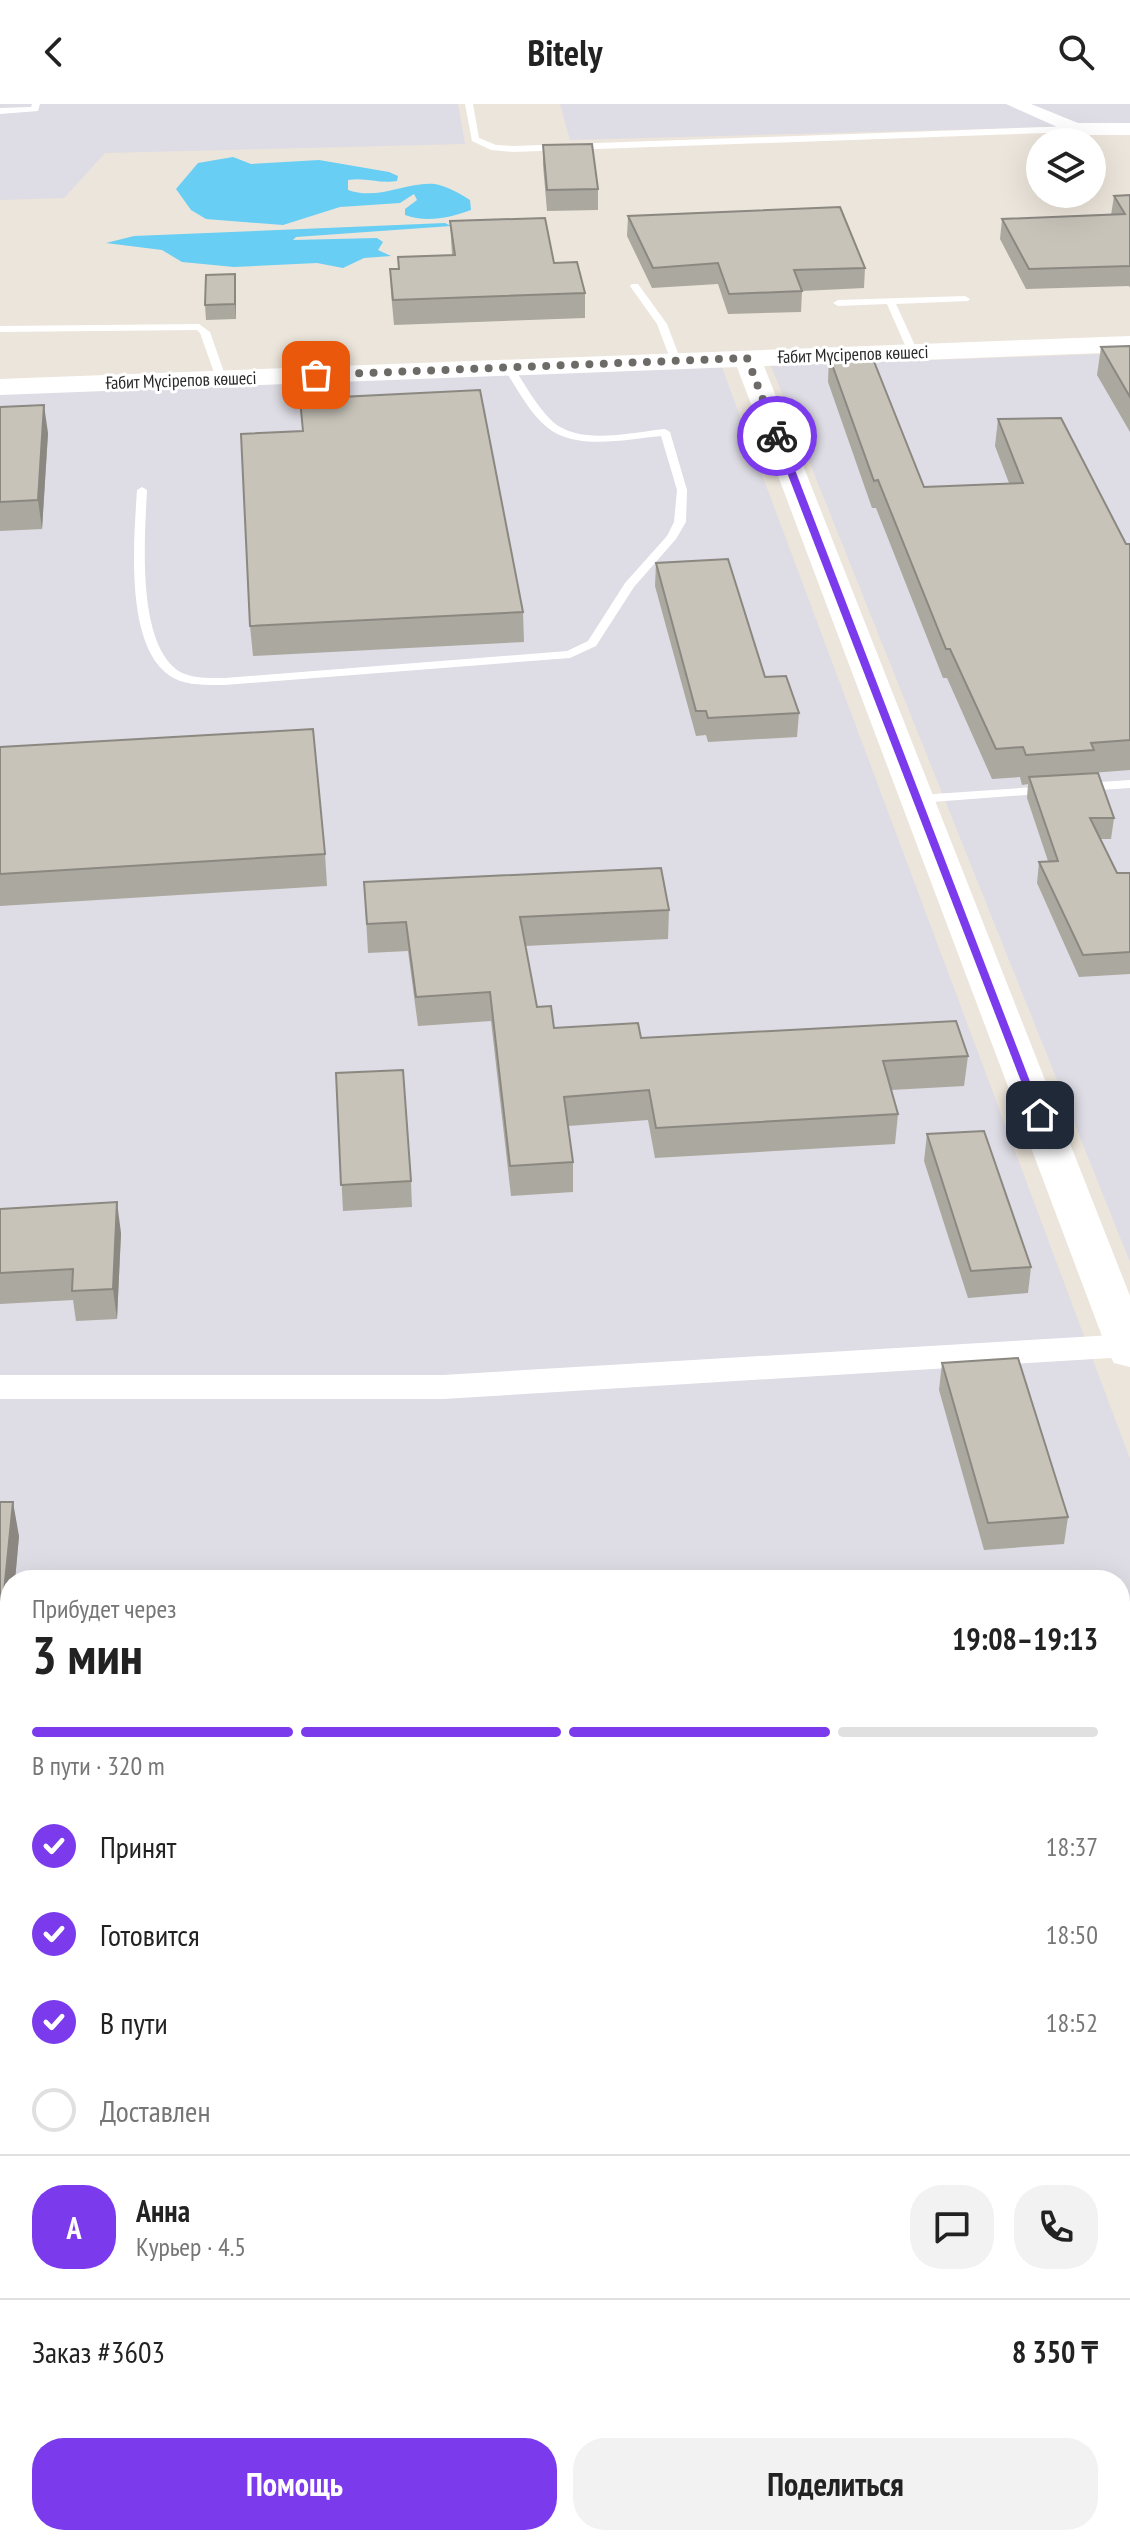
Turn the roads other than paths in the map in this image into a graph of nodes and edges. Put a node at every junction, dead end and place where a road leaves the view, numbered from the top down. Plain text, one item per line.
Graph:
1 (36, 104) edge
2 (469, 104) edge
3 (1015, 104) edge
4 (0, 111) edge
5 (1073, 128) edge
6 (1106, 129) edge
7 (1130, 129) edge
8 (1026, 131) edge
9 (635, 286) dead end
10 (965, 299) dead end
11 (890, 301) junction
12 (838, 303) dead end
13 (0, 329) edge
14 (1130, 344) edge
15 (913, 352) junction
16 (747, 358) junction
17 (676, 361) junction
18 (508, 367) junction
19 (221, 378) junction
20 (0, 387) edge
21 (142, 490) dead end
22 (1130, 784) edge
23 (919, 799) junction
24 (1129, 1349) edge
25 (0, 1387) edge

1 - 4 lane
2 - 8 lane
3 - 5 street
6 - 7 street
9 - 17 lane
10 - 11 lane
11 - 12 lane
11 - 15 lane
13 - 19 lane
14 - 15 main road, Ғабит Мүсірепов көшесі
15 - 16 main road, Ғабит Мүсірепов көшесі
16 - 17 main road, Ғабит Мүсірепов көшесі
16 - 23 main road
17 - 18 main road, Ғабит Мүсірепов көшесі
18 - 19 main road, Ғабит Мүсірепов көшесі
18 - 21 lane
19 - 20 main road, Ғабит Мүсірепов көшесі
22 - 23 lane
23 - 24 main road
24 - 25 street

